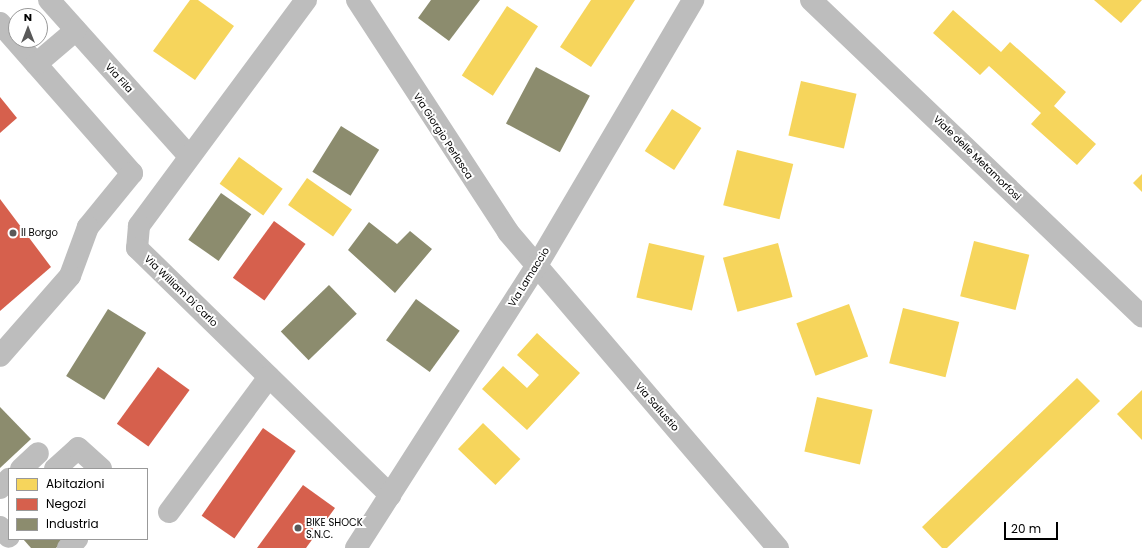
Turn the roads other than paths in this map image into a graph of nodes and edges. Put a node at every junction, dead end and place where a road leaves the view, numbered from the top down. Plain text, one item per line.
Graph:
1 (49, 0) edge
2 (306, 0) edge
3 (357, 0) edge
4 (693, 0) edge
5 (811, 0) edge
6 (0, 23) edge
7 (76, 30) junction
8 (36, 64) junction
9 (189, 156) junction
10 (536, 267) junction
11 (1142, 316) edge
12 (0, 356) edge
13 (269, 377) junction
14 (38, 453) dead end
15 (21, 468) edge
16 (56, 468) edge
17 (100, 468) edge
18 (8, 481) edge
19 (0, 488) edge
20 (390, 495) junction
21 (169, 512) dead end
22 (8, 513) edge
23 (0, 520) edge
24 (0, 527) edge
25 (8, 536) edge
26 (12, 540) edge
27 (76, 540) edge
28 (18, 548) edge
29 (68, 548) edge
30 (356, 548) edge
31 (778, 548) edge

1 - 7 street, Via Fila
2 - 9 street, Via William Di Carlo
3 - 10 street, Via Giorgio Perlasca
4 - 10 street, Via Lamaccio
5 - 11 street, Viale delle Metamorfosi
6 - 8 street
7 - 8 street
7 - 9 street, Via Fila
8 - 12 street
9 - 13 street, Via William Di Carlo
10 - 20 street, Via Lamaccio
10 - 31 street, Via Sallustio
13 - 20 street, Via William Di Carlo
13 - 21 street
14 - 15 street
16 - 17 street
18 - 19 street
20 - 30 street, Via Lamaccio
22 - 23 street
24 - 25 street
26 - 28 street
27 - 29 street

